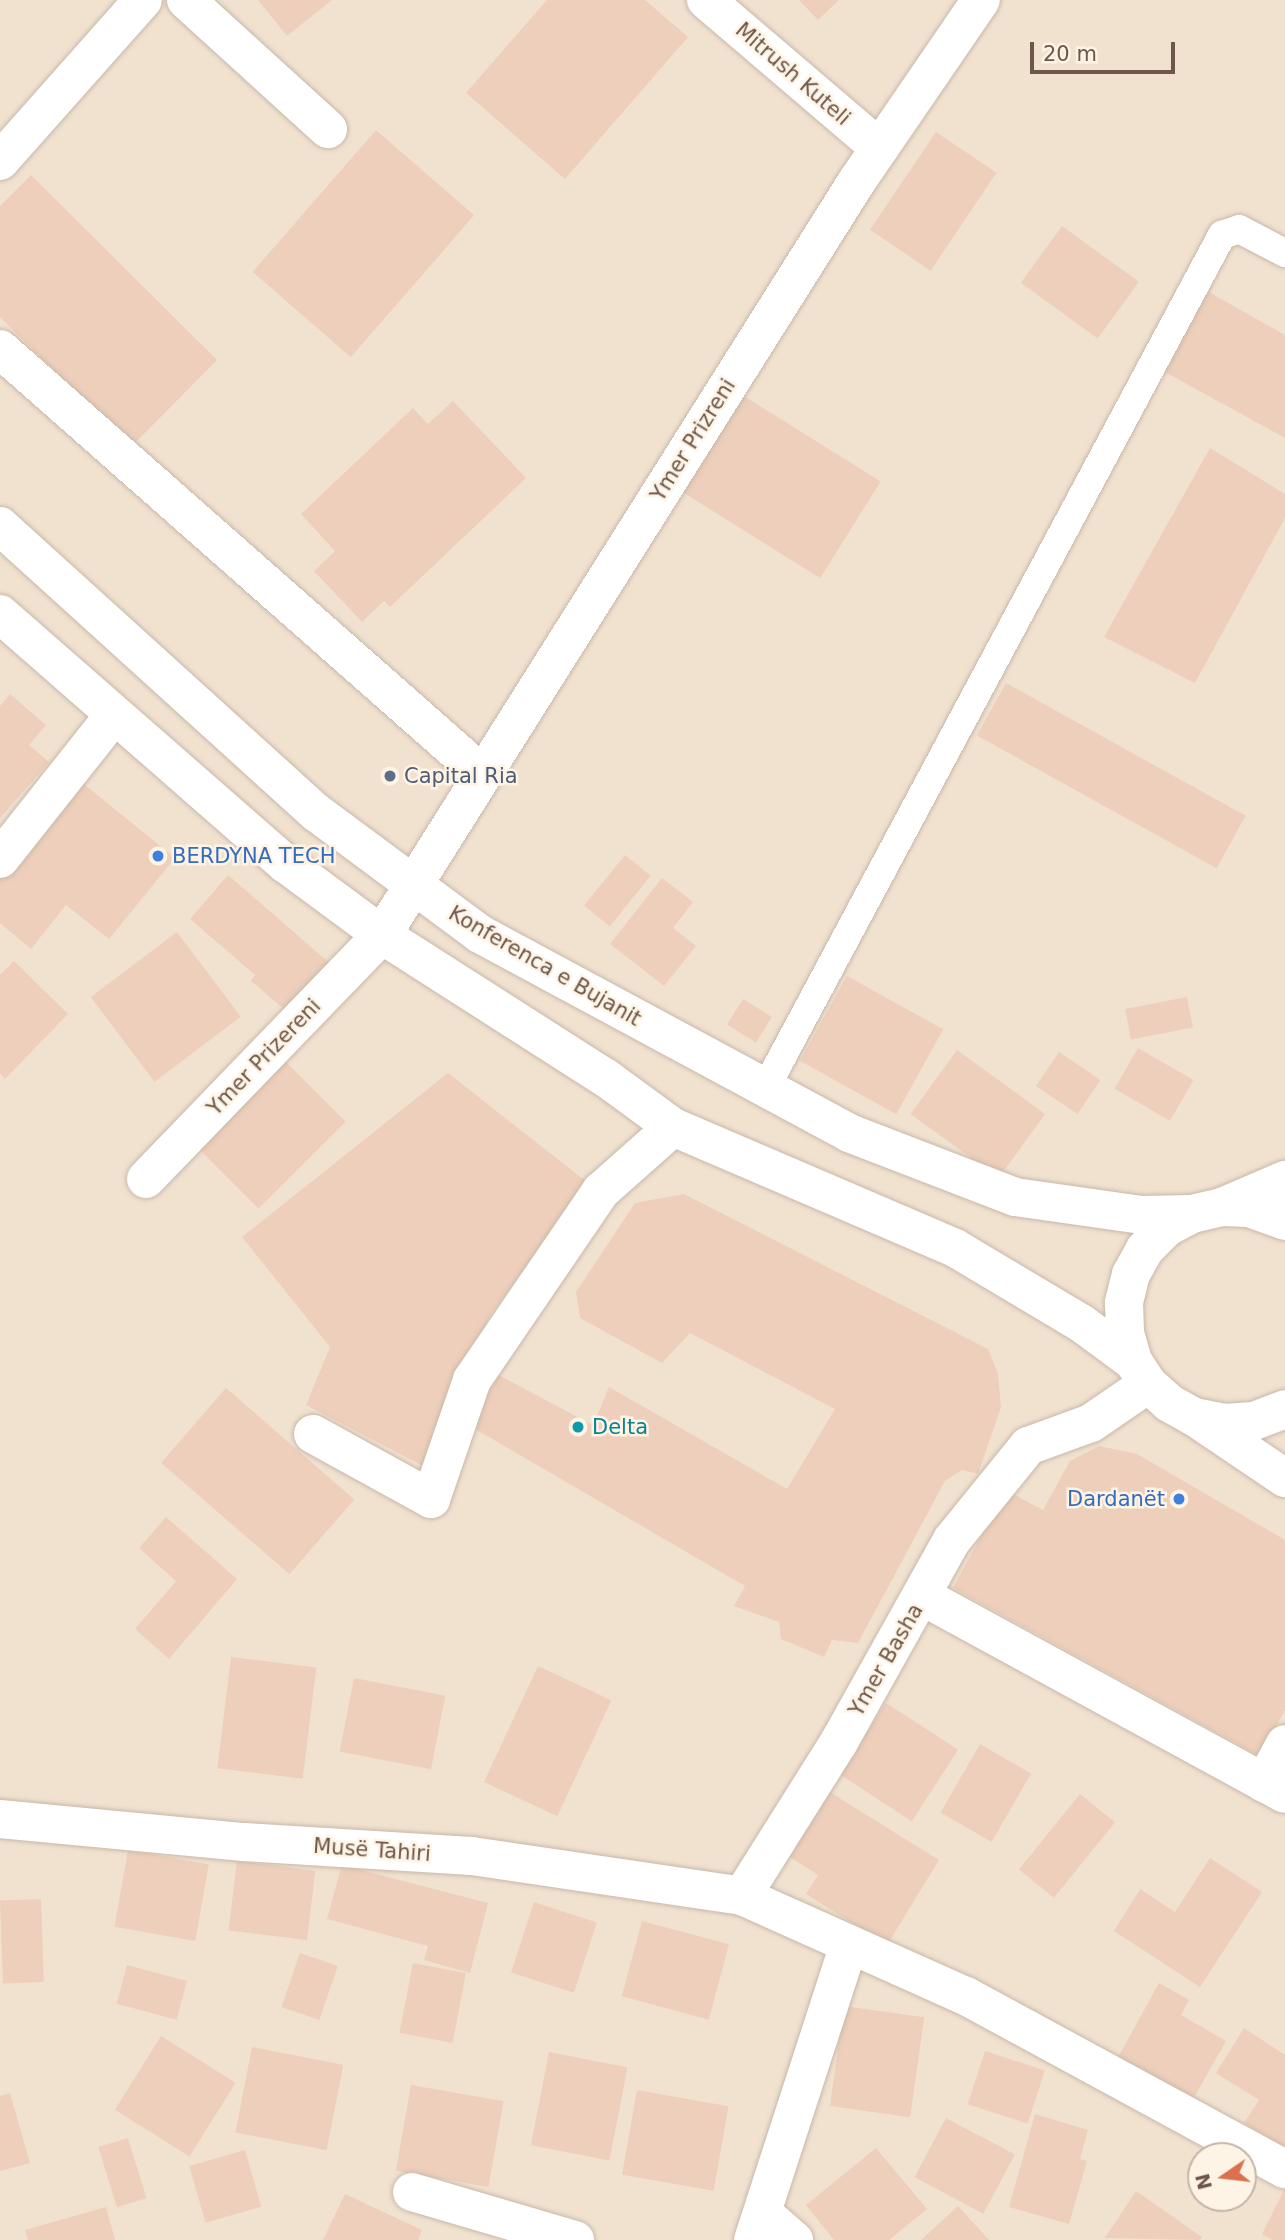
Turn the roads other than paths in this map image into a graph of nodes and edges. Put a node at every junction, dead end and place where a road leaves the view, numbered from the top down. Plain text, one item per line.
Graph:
1 (142, 0) edge
2 (186, 0) edge
3 (706, 0) edge
4 (981, 0) edge
5 (328, 129) dead end
6 (879, 148) junction
7 (0, 161) edge
8 (1285, 253) edge
9 (0, 349) edge
10 (0, 526) edge
11 (0, 614) edge
12 (114, 715) junction
13 (482, 774) junction
14 (0, 859) edge
15 (411, 885) junction
16 (382, 935) junction
17 (765, 1088) junction
18 (673, 1127) junction
19 (146, 1180) dead end
20 (1285, 1180) edge
21 (1207, 1210) junction
22 (1285, 1221) edge
23 (1141, 1373) junction
24 (1285, 1409) edge
25 (1194, 1417) junction
26 (313, 1434) dead end
27 (1285, 1478) edge
28 (922, 1596) junction
29 (1285, 1744) edge
30 (1275, 1788) edge
31 (0, 1819) edge
32 (742, 1896) junction
33 (849, 1944) junction
34 (1285, 2169) edge
35 (412, 2192) dead end
36 (758, 2227) edge
37 (575, 2240) edge
38 (794, 2240) edge

1 - 7 street
2 - 5 street
3 - 6 street, Mitrush Kuteli
4 - 6 street, Ymer Prizreni
6 - 13 street, Ymer Prizreni
8 - 17 lane
9 - 13 street
10 - 15 street, Konferenca e Bujanit
11 - 12 street
12 - 14 street
12 - 16 street
13 - 15 street, Ymer Prizreni
15 - 16 street, Ymer Prizereni
15 - 17 street, Konferenca e Bujanit
16 - 18 street
16 - 19 street, Ymer Prizereni
17 - 21 street, Konferenca e Bujanit
18 - 23 street
18 - 26 street
20 - 21 street
21 - 22 street, Konferenca e Bujanit
21 - 23 street
23 - 25 street
23 - 28 street, Ymer Basha
24 - 25 street
25 - 27 street
28 - 30 street
28 - 32 street, Ymer Basha
29 - 30 street
31 - 32 street, Musë Tahiri
32 - 33 street
33 - 34 street
33 - 36 street
35 - 37 street
36 - 38 street

